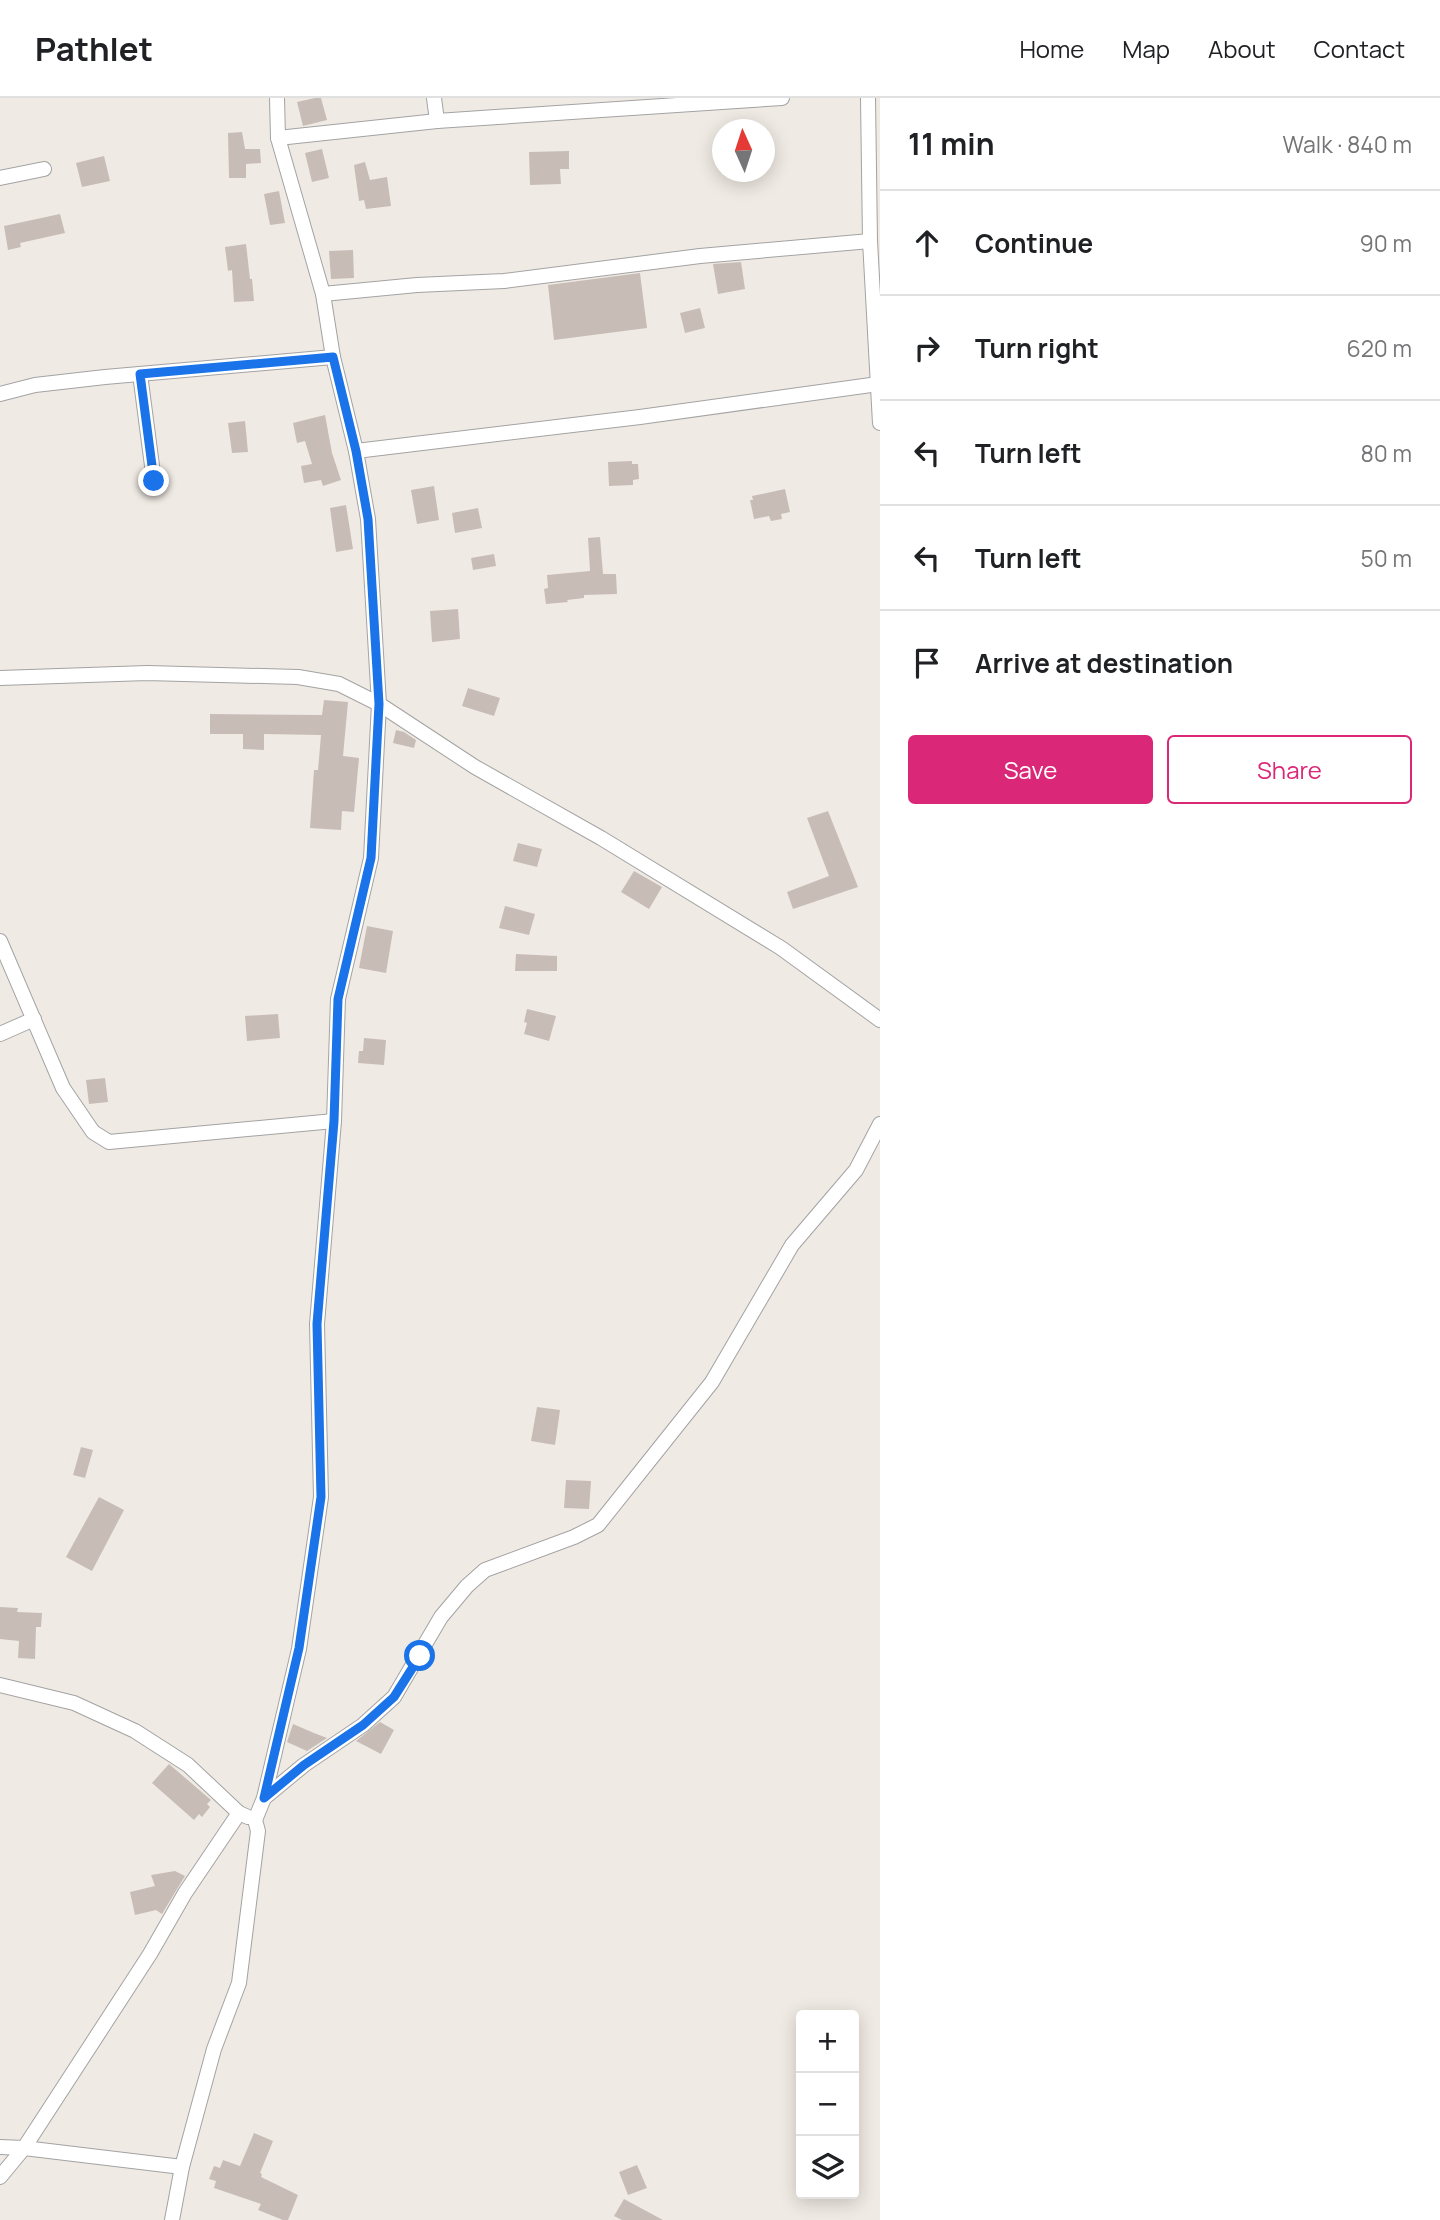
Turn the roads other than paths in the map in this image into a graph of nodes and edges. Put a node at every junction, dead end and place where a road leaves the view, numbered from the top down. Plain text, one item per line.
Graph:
1 (276, 98) edge
2 (434, 98) edge
3 (782, 98) edge
4 (868, 98) edge
5 (437, 121) junction
6 (278, 138) junction
7 (44, 169) dead end
8 (0, 178) edge
9 (875, 213) edge
10 (870, 241) junction
11 (323, 294) junction
12 (333, 357) junction
13 (140, 374) junction
14 (878, 384) junction
15 (0, 394) edge
16 (880, 423) edge
17 (356, 451) junction
18 (154, 481) dead end
19 (0, 678) edge
20 (379, 704) junction
21 (0, 941) edge
22 (34, 1019) junction
23 (880, 1020) edge
24 (0, 1034) edge
25 (334, 1121) junction
26 (880, 1124) edge
27 (0, 1685) edge
28 (264, 1798) junction
29 (239, 1813) junction
30 (255, 1820) junction
31 (0, 2147) edge
32 (24, 2148) junction
33 (182, 2167) junction
34 (0, 2177) edge
35 (172, 2220) edge

1 - 6 street
2 - 5 street
3 - 5 street
4 - 9 street
5 - 6 street
6 - 11 street
7 - 8 street
9 - 10 street
10 - 11 street
10 - 14 street
11 - 12 street
12 - 13 street
12 - 17 street
13 - 15 street
13 - 18 street
14 - 16 street
14 - 17 street
17 - 20 street
19 - 20 street
20 - 23 street
20 - 25 street
21 - 22 street
22 - 24 street
22 - 25 street
25 - 28 street
26 - 28 street
27 - 29 street
28 - 30 street
29 - 30 street
29 - 32 street
30 - 33 street
31 - 32 street
32 - 33 street
32 - 34 street
33 - 35 street

